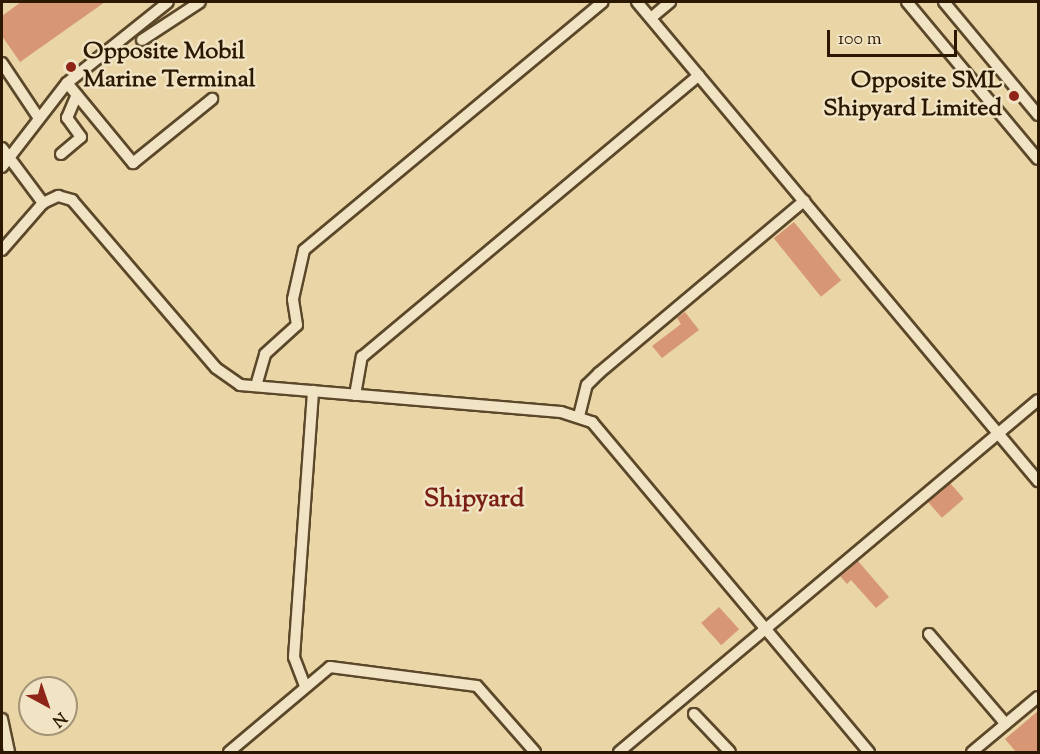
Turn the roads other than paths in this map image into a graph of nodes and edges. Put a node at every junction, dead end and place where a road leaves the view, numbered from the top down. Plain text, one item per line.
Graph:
1 (168, 2) edge
2 (200, 2) edge
3 (603, 2) edge
4 (636, 2) edge
5 (670, 2) edge
6 (907, 2) edge
7 (944, 2) edge
8 (651, 18) junction
9 (142, 40) dead end
10 (2, 63) edge
11 (699, 75) junction
12 (67, 83) junction
13 (77, 95) junction
14 (212, 99) dead end
15 (1038, 115) edge
16 (38, 117) junction
17 (5, 153) edge
18 (61, 154) dead end
19 (1038, 159) edge
20 (2, 167) edge
21 (804, 201) junction
22 (43, 203) junction
23 (2, 250) edge
24 (256, 386) junction
25 (313, 391) junction
26 (355, 395) junction
27 (1038, 400) edge
28 (579, 416) junction
29 (999, 433) junction
30 (1038, 481) edge
31 (765, 629) junction
32 (929, 634) dead end
33 (306, 686) junction
34 (1038, 697) edge
35 (694, 714) dead end
36 (2, 719) edge
37 (1006, 724) junction
38 (9, 753) edge
39 (230, 753) edge
40 (535, 753) edge
41 (619, 753) edge
42 (730, 753) edge
43 (868, 753) edge
44 (972, 753) edge

1 - 12 street
2 - 9 street
3 - 24 street
4 - 8 street
5 - 8 street
6 - 19 street
7 - 15 street
8 - 11 street
10 - 16 street
11 - 21 street
11 - 26 street
12 - 13 street
12 - 16 street
13 - 14 street
13 - 18 street
16 - 17 street
17 - 20 street
17 - 22 street
21 - 28 street
21 - 29 street
22 - 23 street
22 - 24 street
24 - 25 street
25 - 26 street
25 - 33 street
26 - 28 street
27 - 29 street
28 - 31 street
29 - 30 street
29 - 31 street
31 - 41 street
31 - 43 street
32 - 37 street
33 - 39 street
33 - 40 street
34 - 37 street
35 - 42 street
36 - 38 street
37 - 44 street

